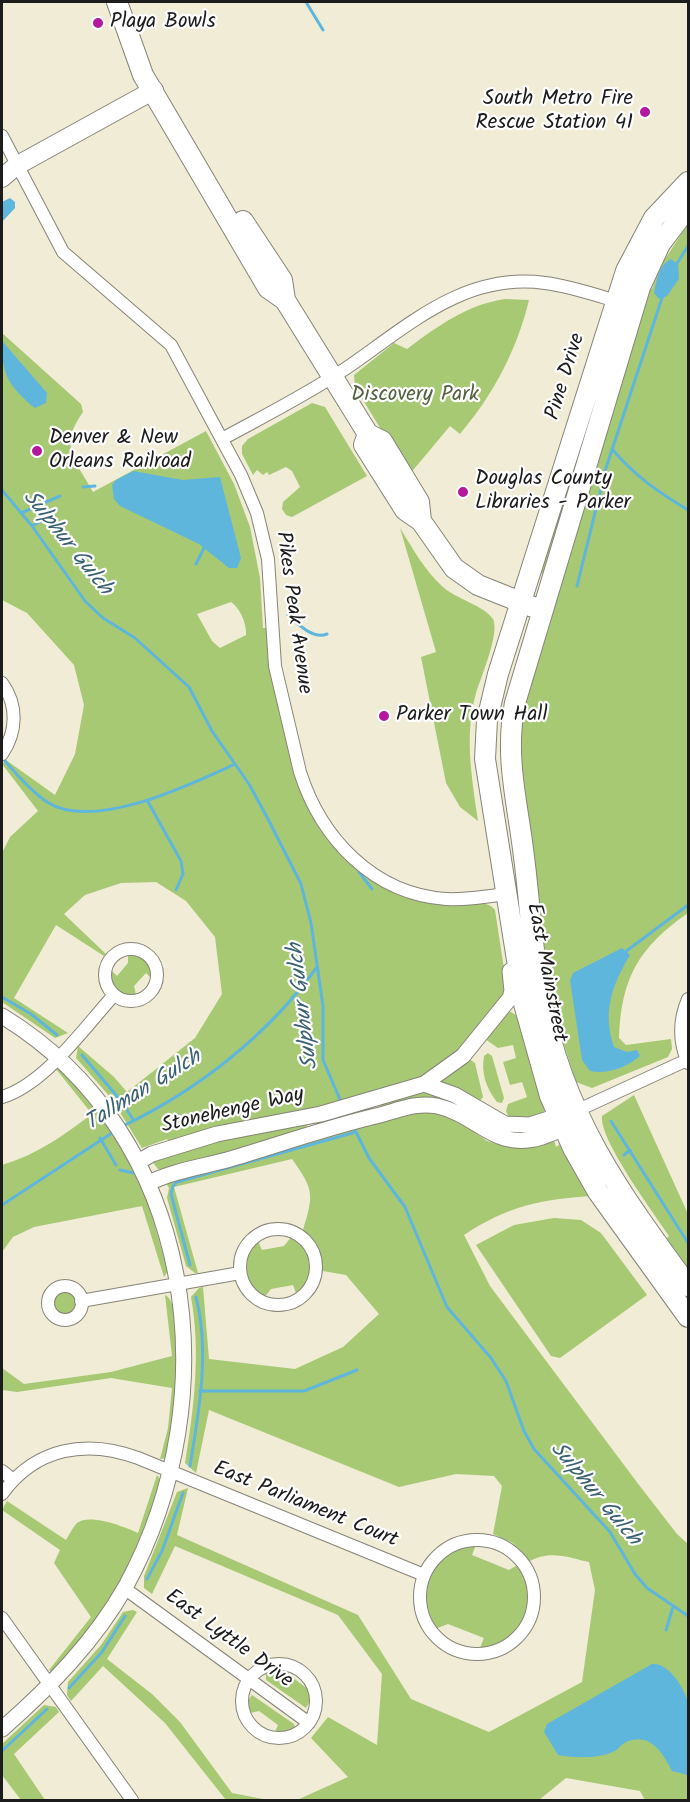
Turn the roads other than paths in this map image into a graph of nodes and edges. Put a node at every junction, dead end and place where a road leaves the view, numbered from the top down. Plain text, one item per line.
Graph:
1 (117, 2) edge
2 (128, 2) edge
3 (154, 90) junction
4 (2, 136) edge
5 (9, 166) edge
6 (2, 178) edge
7 (688, 182) edge
8 (688, 207) edge
9 (616, 301) junction
10 (333, 377) junction
11 (222, 439) junction
12 (521, 602) junction
13 (544, 611) junction
14 (2, 683) edge
15 (2, 754) edge
16 (505, 894) junction
17 (513, 939) junction
18 (114, 994) junction
19 (688, 999) edge
20 (2, 1016) edge
21 (58, 1056) junction
22 (688, 1062) edge
23 (424, 1084) junction
24 (2, 1097) edge
25 (566, 1118) junction
26 (324, 1121) junction
27 (135, 1156) junction
28 (149, 1183) junction
29 (240, 1273) junction
30 (177, 1284) junction
31 (688, 1286) edge
32 (81, 1301) dead end
33 (688, 1317) edge
34 (2, 1471) edge
35 (171, 1472) junction
36 (13, 1480) junction
37 (2, 1494) edge
38 (424, 1575) junction
39 (124, 1588) junction
40 (2, 1618) edge
41 (250, 1680) junction
42 (50, 1684) junction
43 (309, 1723) junction
44 (2, 1729) edge
45 (132, 1800) edge

1 - 3 main road
2 - 3 main road
3 - 5 main road
3 - 10 main road
4 - 5 street, Pikes Peak Avenue
5 - 6 main road
5 - 11 street, Pikes Peak Avenue
7 - 9 main road, Pine Drive
8 - 13 main road, Pine Drive
9 - 10 street
9 - 12 main road, Pine Drive
10 - 11 street
10 - 12 main road
11 - 16 street, Pikes Peak Avenue
12 - 13 main road
12 - 16 main road, East Mainstreet
13 - 25 main road, East Mainstreet
14 - 15 street
16 - 17 main road, East Mainstreet
17 - 23 street
17 - 25 main road, East Mainstreet
18 - 18 street
18 - 21 street
19 - 22 street
20 - 21 street
21 - 24 street
21 - 27 street
22 - 25 street, Stonehenge Way
23 - 25 street, Stonehenge Way
23 - 26 street, Stonehenge Way
25 - 26 street, Stonehenge Way
25 - 31 main road, East Mainstreet
25 - 33 main road, East Mainstreet
26 - 27 street, Stonehenge Way
26 - 28 street, Stonehenge Way
27 - 28 street
28 - 30 street
29 - 29 street
29 - 30 street
30 - 32 street
30 - 35 street
34 - 36 street
35 - 36 street, East Parliament Court
35 - 38 street, East Parliament Court
35 - 39 street
36 - 37 street, East Parliament Court
38 - 38 street
39 - 41 street, East Lyttle Drive
39 - 42 street
40 - 42 street
41 - 43 street, East Lyttle Drive
41 - 43 street
41 - 43 street
42 - 44 street
42 - 45 street

